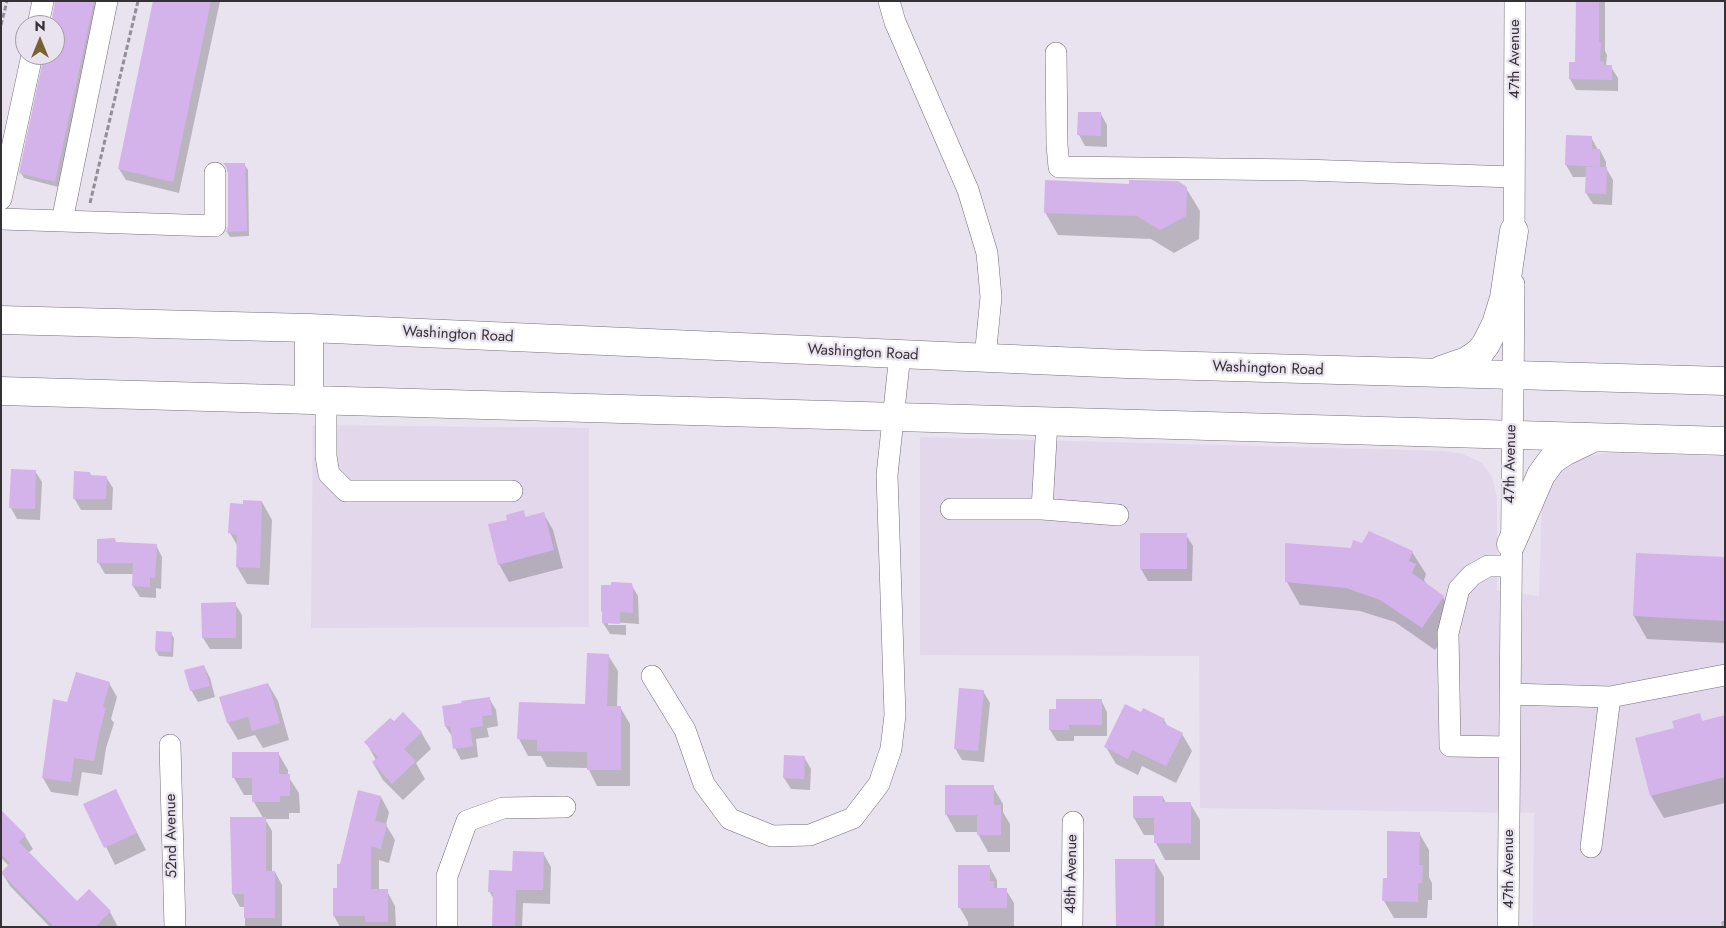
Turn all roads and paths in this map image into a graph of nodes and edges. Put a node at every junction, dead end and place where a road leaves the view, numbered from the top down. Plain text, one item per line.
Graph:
1 (7, 1) edge
2 (43, 1) edge
3 (107, 1) edge
4 (138, 1) edge
5 (889, 1) edge
6 (1515, 1) edge
7 (40, 15) edge
8 (1, 25) edge
9 (1056, 53) dead end
10 (30, 65) edge
11 (215, 173) dead end
12 (1514, 177) junction
13 (1, 199) edge
14 (89, 207) dead end
15 (1, 219) edge
16 (62, 221) junction
17 (1514, 230) junction
18 (1, 320) edge
19 (309, 328) junction
20 (900, 354) junction
21 (985, 358) junction
22 (1431, 373) junction
23 (1514, 374) junction
24 (1725, 381) edge
25 (1, 391) edge
26 (317, 400) junction
27 (894, 417) junction
28 (1047, 422) junction
29 (1511, 435) junction
30 (1594, 437) junction
31 (1725, 441) edge
32 (512, 491) dead end
33 (951, 509) dead end
34 (1042, 509) junction
35 (1118, 515) dead end
36 (1510, 555) junction
37 (1725, 675) edge
38 (652, 676) dead end
39 (1510, 694) junction
40 (1610, 697) junction
41 (170, 745) dead end
42 (1509, 747) junction
43 (565, 806) dead end
44 (1073, 822) dead end
45 (1591, 847) dead end
46 (175, 927) edge
47 (447, 927) edge
48 (1072, 927) edge
49 (1508, 927) edge

1 - 8 path
2 - 7 street
3 - 16 street
4 - 14 path
5 - 21 street
6 - 12 street, 47th Avenue
9 - 12 street
10 - 13 street
11 - 16 street
12 - 17 street, 47th Avenue
15 - 16 street
17 - 22 main road
17 - 23 street, 47th Avenue
18 - 19 main road, Washington Road
19 - 20 main road, Washington Road
19 - 26 main road
20 - 21 main road, Washington Road
20 - 27 street
21 - 22 main road, Washington Road
22 - 23 main road, Washington Road
23 - 24 main road, Washington Road
23 - 29 street, 47th Avenue
25 - 26 main road
26 - 27 main road
26 - 32 street
27 - 28 main road
27 - 38 street
28 - 29 main road
28 - 34 street
29 - 30 main road
29 - 36 street, 47th Avenue
30 - 31 main road
30 - 36 main road
33 - 34 street
34 - 35 street
36 - 39 street, 47th Avenue
36 - 42 street
37 - 40 street
39 - 40 street
39 - 42 street, 47th Avenue
40 - 45 street
41 - 46 street, 52nd Avenue
42 - 49 street, 47th Avenue
43 - 47 street
44 - 48 street, 48th Avenue

